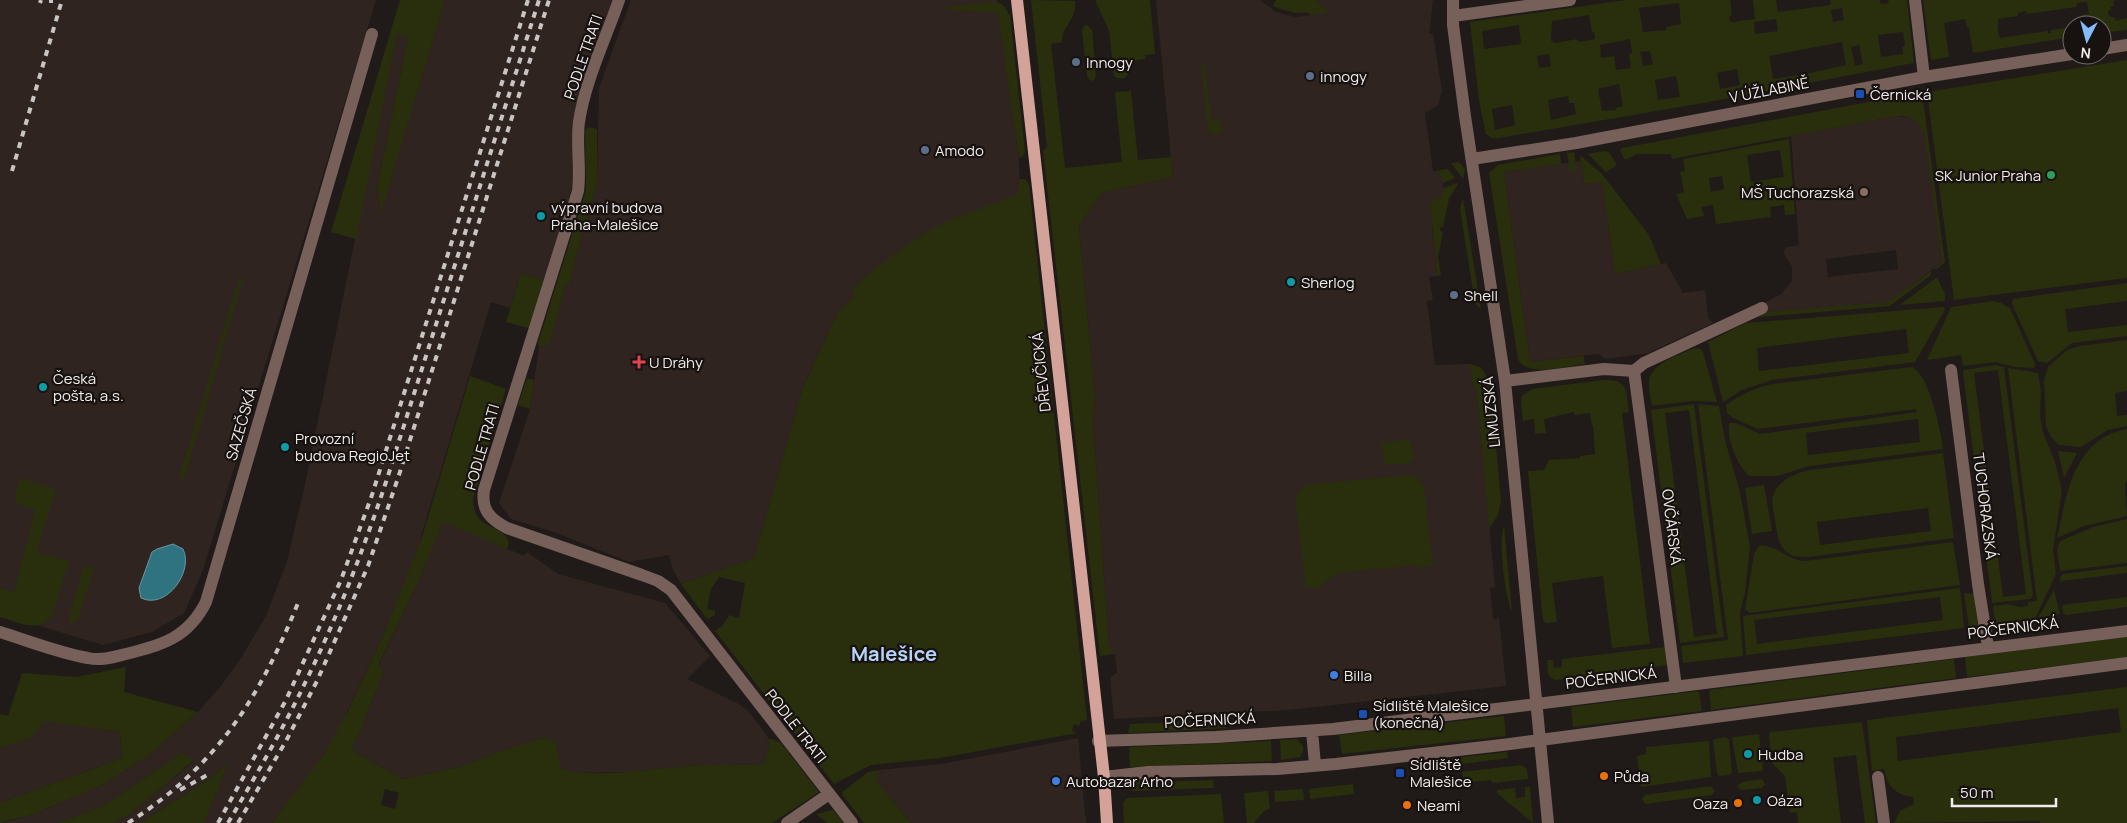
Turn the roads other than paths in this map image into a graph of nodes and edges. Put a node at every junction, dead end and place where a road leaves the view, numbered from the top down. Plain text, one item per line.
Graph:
1 (620, 0) edge
2 (1017, 0) edge
3 (1453, 0) edge
4 (1570, 0) edge
5 (1915, 0) edge
6 (1453, 16) junction
7 (372, 34) dead end
8 (2127, 46) edge
9 (2112, 48) edge
10 (2062, 56) edge
11 (1924, 77) junction
12 (1472, 159) junction
13 (1762, 308) dead end
14 (1951, 370) dead end
15 (1634, 371) junction
16 (1505, 381) junction
17 (2127, 631) edge
18 (0, 632) edge
19 (1988, 647) junction
20 (2127, 663) edge
21 (1676, 686) junction
22 (1535, 704) junction
23 (1312, 731) junction
24 (1539, 739) junction
25 (1098, 741) junction
26 (1315, 765) junction
27 (1104, 777) junction
28 (1878, 777) dead end
29 (829, 794) junction
30 (787, 823) edge
31 (852, 823) edge
32 (1107, 823) edge
33 (1548, 823) edge
34 (1884, 823) edge

1 - 29 street, PODLE TRATI
2 - 25 main road, DŘEVČICKÁ
3 - 6 street, LIMUZSKÁ
4 - 6 street
5 - 11 street
6 - 12 street, LIMUZSKÁ
7 - 18 street, SAZEČSKÁ
8 - 9 street
10 - 11 street, V ÚŽLABINĚ
11 - 12 street, V ÚŽLABINĚ
12 - 16 street, LIMUZSKÁ
13 - 15 street
14 - 19 street, TUCHORAZSKÁ
15 - 16 street
15 - 21 street, OVČÁRSKÁ
16 - 22 street, LIMUZSKÁ
17 - 19 street, POČERNICKÁ
19 - 21 street, POČERNICKÁ
20 - 24 street
21 - 22 street, POČERNICKÁ
22 - 23 street, POČERNICKÁ
22 - 24 street, LIMUZSKÁ
23 - 25 street, POČERNICKÁ
23 - 26 street
24 - 26 street
24 - 33 street, LIMUZSKÁ
25 - 27 main road, DŘEVČICKÁ
26 - 27 street
27 - 32 main road, DŘEVČICKÁ
28 - 34 street
29 - 30 street
29 - 31 street, PODLE TRATI

